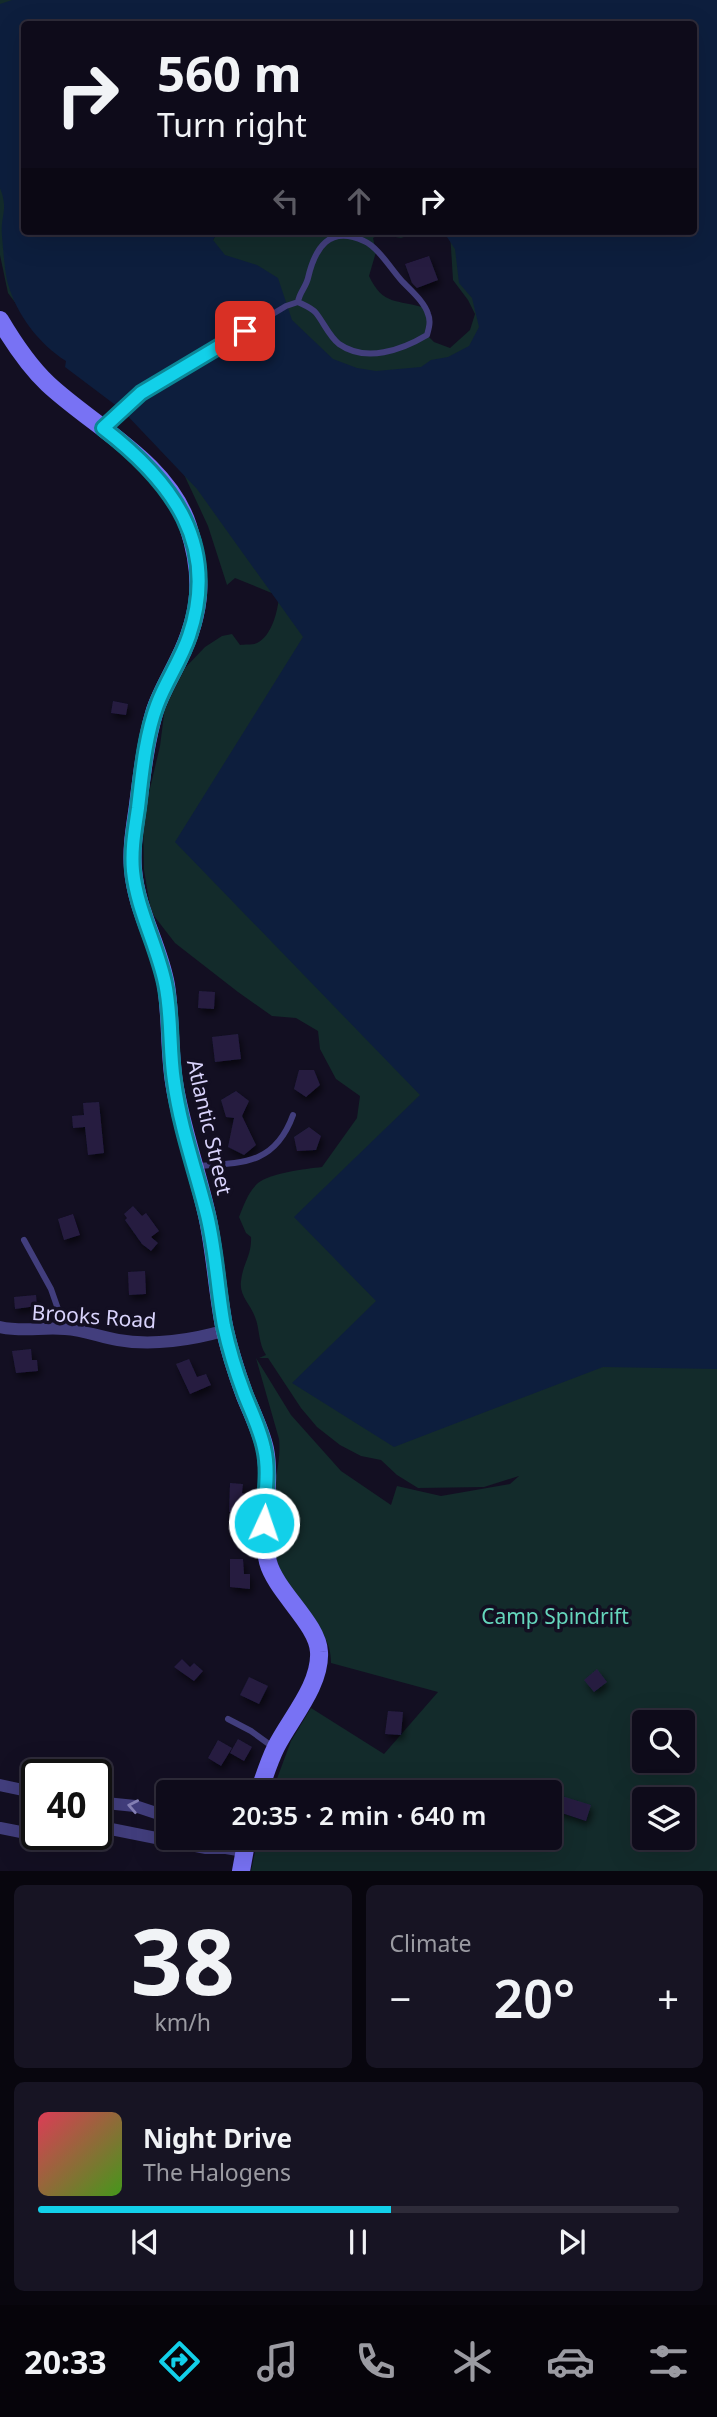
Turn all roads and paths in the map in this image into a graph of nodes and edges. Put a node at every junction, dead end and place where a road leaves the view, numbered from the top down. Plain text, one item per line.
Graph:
1 (298, 302) junction
2 (0, 320) edge
3 (103, 428) junction
4 (293, 1115) dead end
5 (194, 1166) junction
6 (24, 1240) dead end
7 (0, 1327) edge
8 (65, 1329) junction
9 (226, 1330) junction
10 (228, 1719) dead end
11 (275, 1749) junction
12 (263, 1780) edge
13 (0, 1785) edge
14 (21, 1790) edge
15 (112, 1804) edge
16 (156, 1812) edge
17 (0, 1828) edge
18 (112, 1829) edge
19 (21, 1832) edge
20 (156, 1838) edge
21 (244, 1850) edge
22 (241, 1871) edge

1 - 1 lane
1 - 3 lane
2 - 3 street, Atlantic Street
3 - 5 street, Atlantic Street
4 - 5 lane
5 - 9 street, Atlantic Street
6 - 8 lane
7 - 8 street, Brooks Road
8 - 9 street, Brooks Road
9 - 11 street, Atlantic Street
10 - 11 lane
11 - 12 street, Atlantic Street
13 - 14 street
16 -> 15 street
17 - 19 street
18 - 20 street
21 - 22 street

